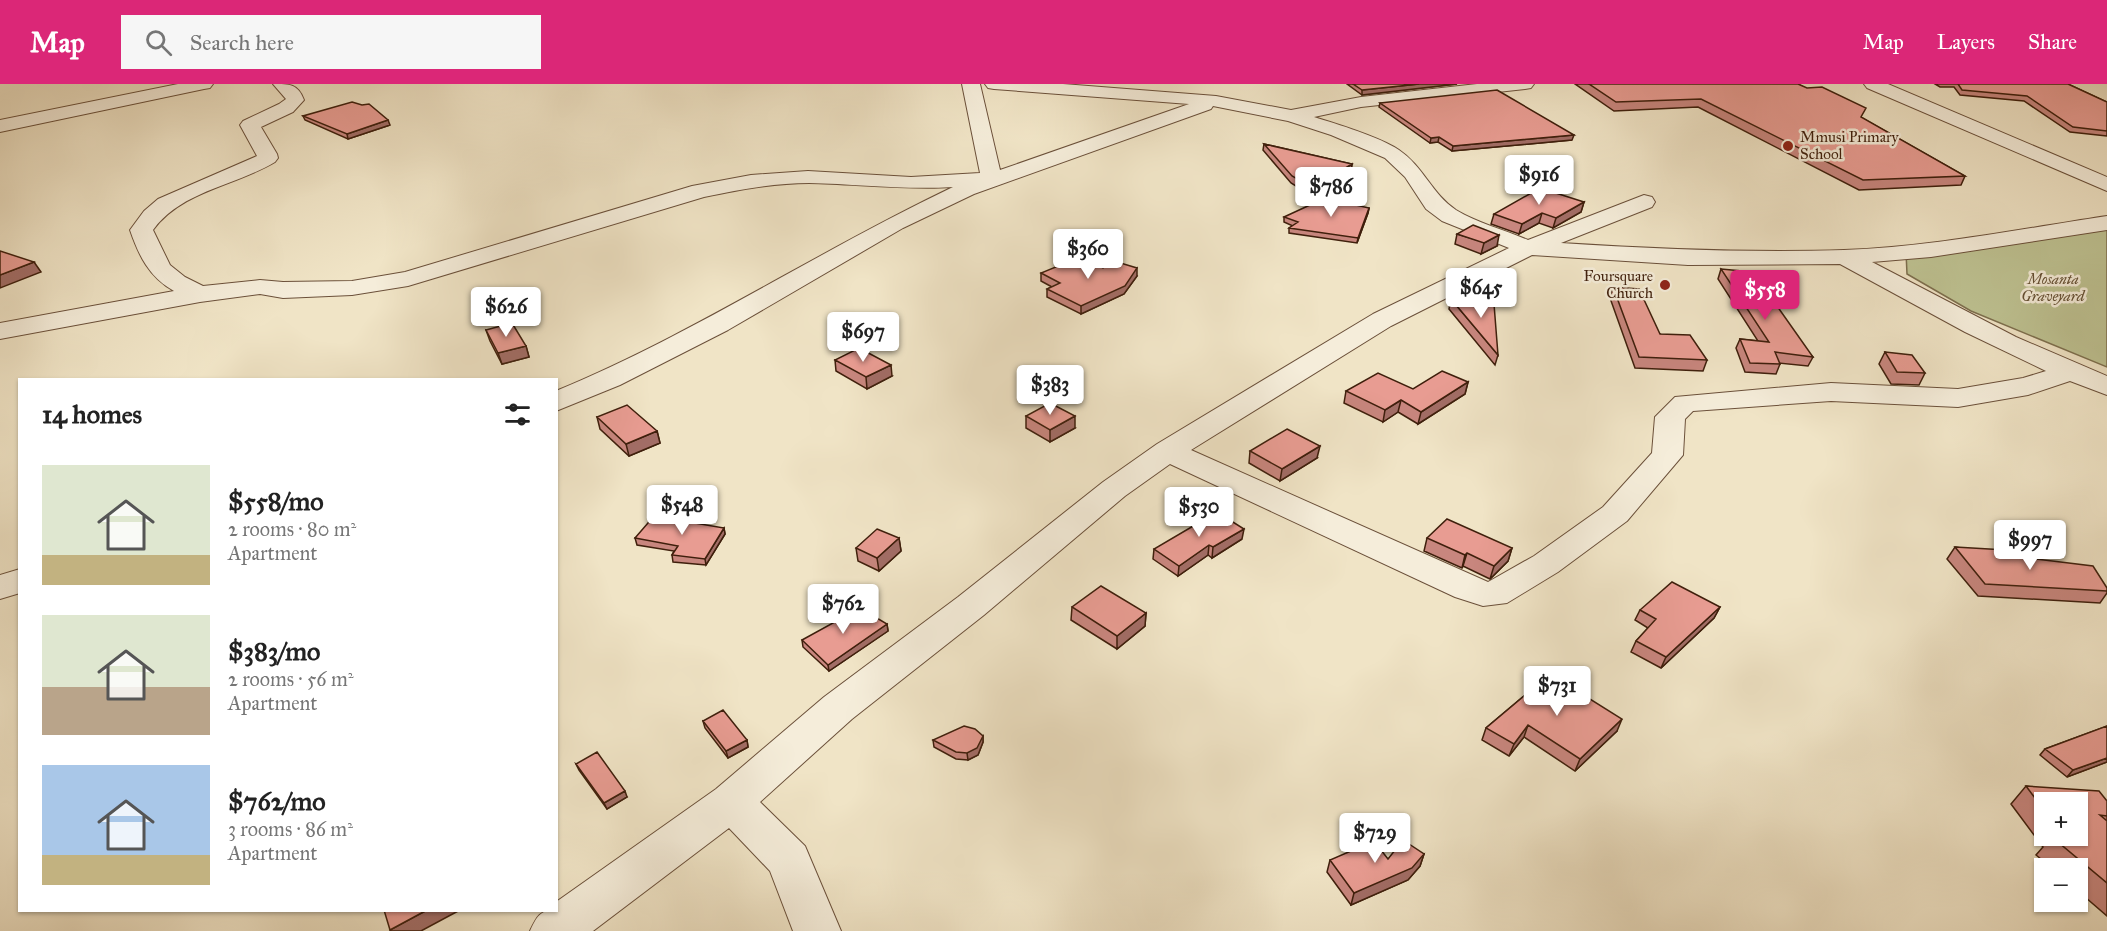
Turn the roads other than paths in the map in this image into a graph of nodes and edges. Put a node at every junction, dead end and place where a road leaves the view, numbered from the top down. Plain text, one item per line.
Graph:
1 (204, 84) edge
2 (282, 84) edge
3 (970, 84) edge
4 (994, 84) edge
5 (1525, 84) edge
6 (1874, 84) edge
7 (1269, 91) dead end
8 (1215, 101) junction
9 (1251, 107) junction
10 (1292, 116) junction
11 (0, 126) edge
12 (992, 179) junction
13 (2107, 185) edge
14 (1644, 202) dead end
15 (2107, 223) edge
16 (1528, 248) junction
17 (1845, 257) junction
18 (200, 294) junction
19 (0, 331) edge
20 (2070, 372) junction
21 (2107, 386) edge
22 (558, 401) edge
23 (1168, 451) junction
24 (18, 582) edge
25 (0, 587) edge
26 (731, 802) junction
27 (554, 931) edge
28 (817, 931) edge

1 - 11 street
2 - 18 street
3 - 12 street
4 - 8 street
5 - 10 street
6 - 13 street
7 - 9 street
8 - 9 street
8 - 12 street
9 - 10 street
10 - 16 street
12 - 18 street
12 - 22 street
14 - 16 street
15 - 17 street
16 - 17 street
16 - 23 street
17 - 20 street
18 - 19 street
20 - 21 street
20 - 23 street
23 - 26 street
24 - 25 street
26 - 27 street
26 - 28 street

